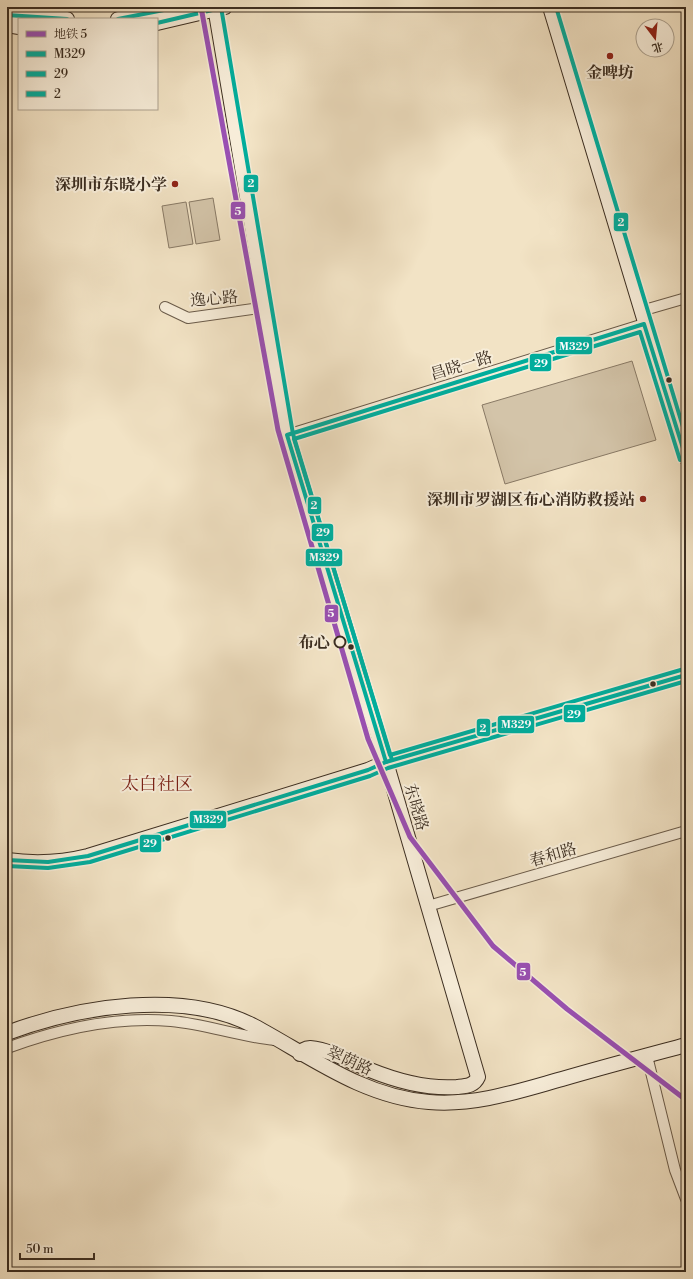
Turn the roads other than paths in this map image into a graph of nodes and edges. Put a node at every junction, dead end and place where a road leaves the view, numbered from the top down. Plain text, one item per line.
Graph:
1 (179, 7) edge
2 (550, 7) edge
3 (218, 8) edge
4 (7, 15) edge
5 (52, 18) edge
6 (123, 18) edge
7 (158, 23) edge
8 (7, 26) edge
9 (18, 27) edge
10 (686, 298) edge
11 (165, 307) dead end
12 (267, 307) junction
13 (642, 317) junction
14 (287, 435) junction
15 (686, 458) edge
16 (686, 675) edge
17 (386, 762) junction
18 (686, 831) edge
19 (7, 860) edge
20 (428, 906) junction
21 (7, 1032) edge
22 (279, 1040) junction
23 (686, 1045) edge
24 (7, 1048) edge
25 (300, 1054) junction
26 (647, 1056) junction
27 (686, 1199) edge

1 - 6 street
2 - 13 street
3 - 7 street
3 - 12 street, 东晓路
4 - 5 street
8 - 9 street
10 - 13 street, 昌晓一路
11 - 12 street, 逸心路
12 - 14 street, 东晓路
13 - 14 street, 昌晓一路
13 - 15 street
14 - 17 street, 东晓路
16 - 17 street
17 - 19 street
17 - 20 street, 东晓路
18 - 20 street, 春和路
20 - 25 street, 东晓路
21 - 22 street, 翠荫路
22 - 24 street
22 - 25 street, 翠荫路
23 - 26 street, 翠荫路
25 - 26 street, 翠荫路
26 - 27 street

